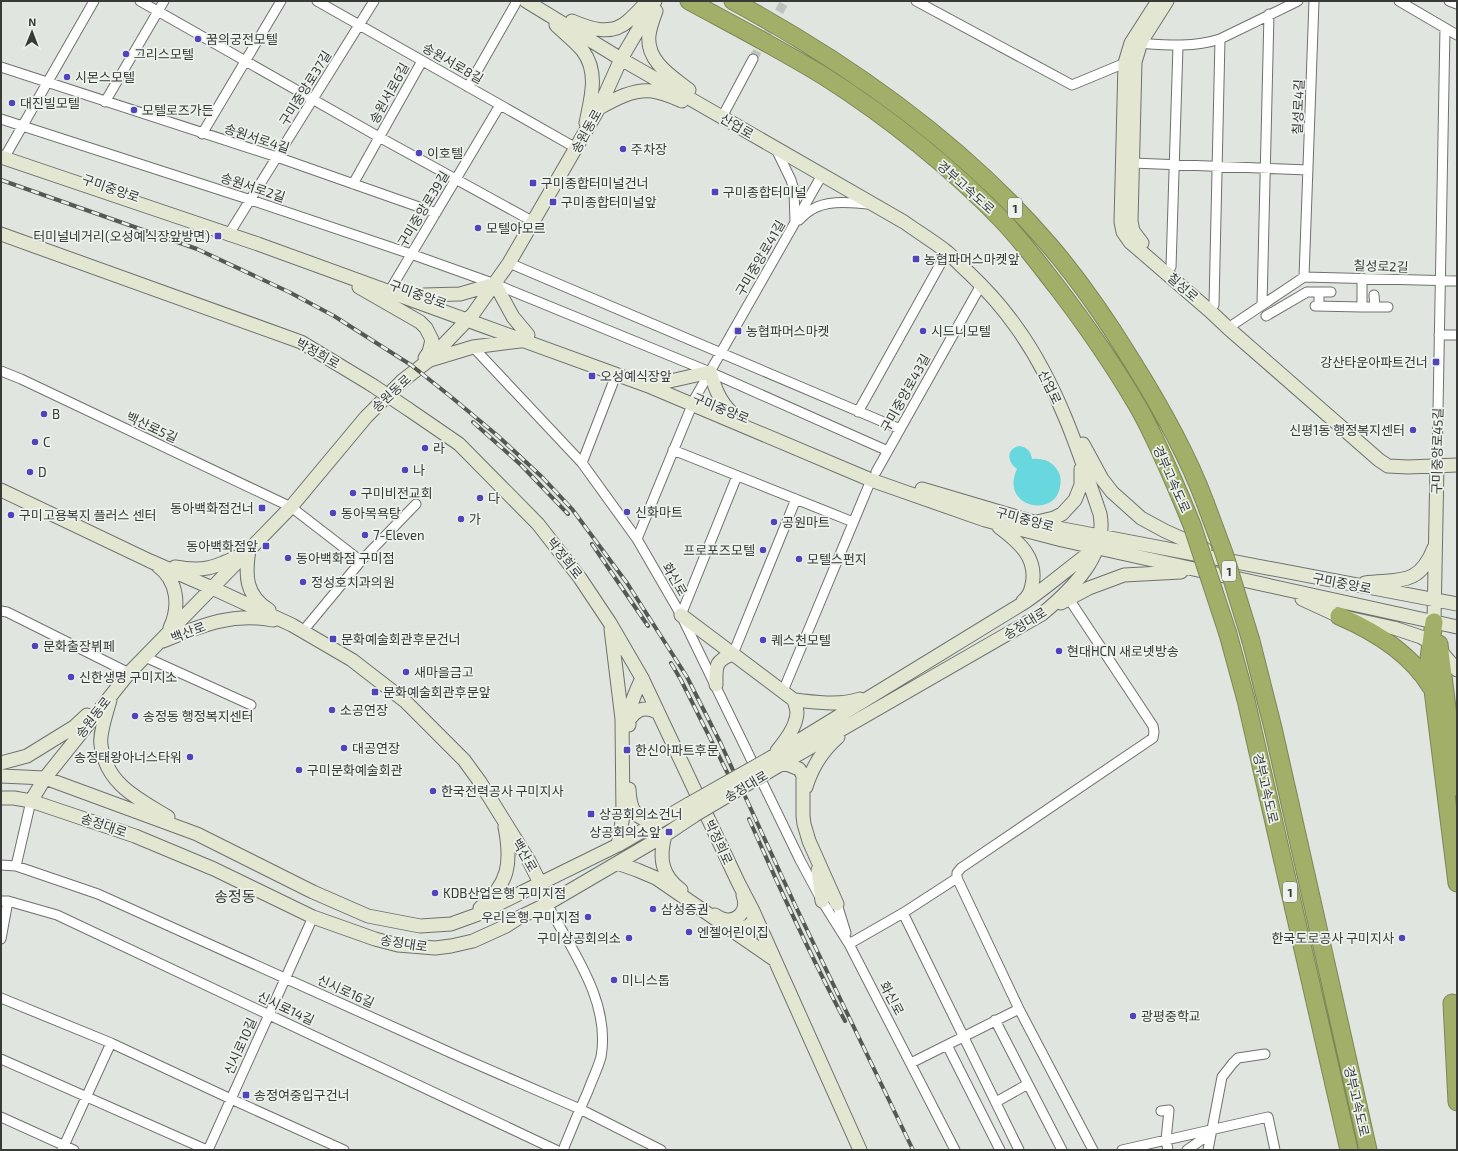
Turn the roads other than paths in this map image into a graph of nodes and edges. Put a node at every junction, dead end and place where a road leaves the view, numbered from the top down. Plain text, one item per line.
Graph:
1 (94, 1) edge
2 (140, 1) edge
3 (164, 1) edge
4 (281, 1) edge
5 (317, 1) edge
6 (374, 1) edge
7 (517, 1) edge
8 (648, 1) edge
9 (655, 1) edge
10 (659, 1) edge
11 (689, 1) edge
12 (732, 1) edge
13 (916, 1) edge
14 (1158, 1) edge
15 (1168, 1) edge
16 (1298, 1) edge
17 (1314, 1) edge
18 (1399, 1) edge
19 (1449, 1) edge
20 (530, 3) edge
21 (1457, 4) edge
22 (158, 11) junction
23 (1269, 14) junction
24 (359, 25) junction
25 (1445, 28) junction
26 (1457, 36) edge
27 (1220, 39) junction
28 (1136, 43) junction
29 (1178, 46) junction
30 (622, 59) junction
31 (753, 59) tunnel mouth
32 (246, 61) junction
33 (422, 61) junction
34 (1130, 63) junction
35 (1, 67) edge
36 (48, 82) junction
37 (468, 87) junction
38 (313, 99) junction
39 (105, 102) junction
40 (500, 105) junction
41 (599, 108) junction
42 (718, 115) junction
43 (1, 119) edge
44 (23, 126) junction
45 (584, 133) junction
46 (202, 134) junction
47 (379, 137) junction
48 (576, 148) junction
49 (776, 149) junction
50 (3, 153) edge
51 (277, 157) junction
52 (1132, 163) junction
53 (1174, 165) junction
54 (1217, 166) junction
55 (1265, 168) junction
56 (1308, 170) junction
57 (822, 175) junction
58 (456, 180) junction
59 (352, 184) junction
60 (251, 200) junction
61 (872, 204) junction
62 (436, 213) junction
63 (532, 222) junction
64 (794, 223) junction
65 (232, 229) junction
66 (1, 234) edge
67 (947, 252) junction
68 (411, 254) junction
69 (509, 263) junction
70 (1171, 267) junction
71 (332, 271) junction
72 (1304, 277) junction
73 (1362, 278) junction
74 (1440, 280) junction
75 (1457, 281) edge
76 (393, 284) junction
77 (495, 284) junction
78 (981, 285) junction
79 (1319, 292) junction
80 (1331, 292) dead end
81 (424, 295) junction
82 (1374, 295) dead end
83 (1214, 305) junction
84 (1262, 305) junction
85 (1362, 307) junction
86 (1375, 307) junction
87 (1388, 307) dead end
88 (1266, 316) dead end
89 (470, 317) junction
90 (1231, 326) junction
91 (1439, 335) junction
92 (1457, 335) edge
93 (525, 338) junction
94 (474, 347) junction
95 (721, 353) junction
96 (428, 361) junction
97 (1, 371) edge
98 (710, 372) junction
99 (616, 375) junction
100 (402, 381) junction
101 (650, 381) junction
102 (1056, 397) junction
103 (694, 401) junction
104 (731, 412) junction
105 (858, 412) junction
106 (900, 429) junction
107 (673, 450) junction
108 (888, 450) junction
109 (1080, 455) junction
110 (582, 463) junction
111 (1437, 465) junction
112 (1457, 465) edge
113 (737, 476) junction
114 (874, 476) junction
115 (1, 490) edge
116 (796, 499) junction
117 (416, 504) dead end
118 (291, 507) junction
119 (985, 520) junction
120 (853, 522) junction
121 (1034, 522) junction
122 (637, 539) junction
123 (1436, 541) junction
124 (1098, 542) junction
125 (249, 550) junction
126 (150, 561) junction
127 (361, 561) junction
128 (1234, 562) junction
129 (1203, 571) junction
130 (1351, 584) junction
131 (212, 588) junction
132 (1277, 588) junction
133 (1069, 599) junction
134 (1435, 600) junction
135 (1457, 604) edge
136 (1, 612) edge
137 (1042, 614) junction
138 (681, 615) junction
139 (1002, 616) junction
140 (1339, 616) junction
141 (1434, 622) junction
142 (610, 623) junction
143 (1457, 627) edge
144 (298, 628) junction
145 (158, 644) junction
146 (1436, 647) junction
147 (733, 654) junction
148 (145, 657) junction
149 (1457, 664) edge
150 (1457, 670) edge
151 (129, 673) junction
152 (642, 678) junction
153 (716, 685) junction
154 (1432, 689) junction
155 (783, 691) junction
156 (112, 693) junction
157 (873, 694) junction
158 (794, 700) junction
159 (251, 705) dead end
160 (657, 712) junction
161 (625, 719) junction
162 (852, 724) junction
163 (778, 762) junction
164 (1, 763) edge
165 (1, 776) edge
166 (45, 778) junction
167 (1457, 787) edge
168 (804, 793) junction
169 (1, 798) edge
170 (31, 801) junction
171 (692, 810) junction
172 (503, 818) junction
173 (657, 823) junction
174 (197, 834) junction
175 (665, 835) junction
176 (618, 846) junction
177 (815, 855) junction
178 (800, 860) junction
179 (617, 863) junction
180 (1, 865) edge
181 (16, 866) junction
182 (957, 878) junction
183 (820, 881) junction
184 (738, 882) junction
185 (540, 883) junction
186 (1457, 884) edge
187 (5, 901) edge
188 (822, 901) junction
189 (547, 904) junction
190 (838, 904) junction
191 (753, 911) junction
192 (903, 913) junction
193 (313, 917) junction
194 (468, 918) junction
195 (723, 923) junction
196 (1, 939) edge
197 (849, 944) junction
198 (776, 961) junction
199 (285, 978) junction
200 (1, 998) edge
201 (1452, 1003) dead end
202 (1019, 1009) junction
203 (269, 1014) junction
204 (995, 1020) junction
205 (964, 1036) junction
206 (111, 1043) junction
207 (947, 1045) junction
208 (1265, 1054) dead end
209 (1, 1059) edge
210 (911, 1063) junction
211 (1028, 1084) junction
212 (86, 1098) junction
213 (1457, 1098) edge
214 (231, 1099) junction
215 (996, 1102) junction
216 (580, 1109) junction
217 (1161, 1111) dead end
218 (1, 1117) edge
219 (1211, 1130) junction
220 (1166, 1140) junction
221 (63, 1148) edge
222 (74, 1150) edge
223 (207, 1150) edge
224 (344, 1150) edge
225 (556, 1150) edge
226 (563, 1150) edge
227 (661, 1150) edge
228 (860, 1150) edge
229 (955, 1150) edge
230 (1000, 1150) edge
231 (1019, 1150) edge
232 (1062, 1150) edge
233 (1093, 1150) edge
234 (1122, 1150) edge
235 (1168, 1150) edge
236 (1187, 1150) edge
237 (1208, 1150) edge
238 (1275, 1150) edge
239 (1349, 1150) edge
240 (1368, 1150) edge

1 - 36 street
2 - 22 street, 송원서로6길
3 - 22 street
4 - 32 street
5 - 24 street, 송원서로8길
6 - 24 street, 구미중앙로37길
7 - 37 street
8 - 20 street
9 - 30 street, 송원동로
10 - 42 street
11 - 239 highway, 경부고속도로 / 1, bridge
12 - 240 highway, 경부고속도로 / 1, bridge
13 - 34 street
14 - 28 street, 칠성로
15 - 28 street, 칠성로
16 - 23 street
17 - 56 street, 칠성로4길
18 - 25 street
19 - 21 street
20 - 30 street, 산업로
20 - 45 street
22 - 32 street, 송원서로6길
22 - 39 street
23 - 27 street
23 - 55 street
24 - 33 street, 송원서로8길
24 - 38 street, 구미중앙로37길
25 - 26 street
25 - 74 street, 구미중앙로45길
27 - 29 street
27 - 54 street
28 - 29 street
28 - 34 street, 칠성로
29 - 53 street
30 - 41 street, 송원동로
30 - 42 street, 산업로
31 - 42 street
32 - 38 street, 송원서로6길
32 - 46 street
33 - 37 street, 송원서로8길
33 - 47 street, 송원서로6길
34 - 52 street, 칠성로
34 - 90 street, 칠성로
35 - 36 street, 송원서로4길
36 - 39 street, 송원서로4길
36 - 44 street
37 - 40 street, 송원서로8길
38 - 47 street, 송원서로6길
38 - 51 street, 구미중앙로37길
39 - 46 street, 송원서로4길
40 - 48 street, 송원서로8길
40 - 58 street, 구미중앙로39길
41 - 42 street
41 - 45 street, 송원동로
42 - 49 street, 산업로
43 - 44 street, 송원서로2길
44 - 50 street
44 - 60 street, 송원서로2길
45 - 48 street, 송원동로
46 - 51 street, 송원서로4길
47 - 58 street, 송원서로6길
47 - 59 street, 송원서로6길
48 - 63 street, 송원동로
49 - 57 street, 산업로
49 - 64 street
50 - 65 street, 구미중앙로
50 - 71 street, 구미중앙로
51 - 59 street, 송원서로4길
51 - 60 street, 구미중앙로37길
52 - 53 street
52 - 70 street, 칠성로
53 - 54 street
53 - 70 street, 칠성로
54 - 55 street
54 - 83 street, 칠성로
55 - 56 street
55 - 84 street
56 - 72 street
57 - 61 street, 산업로
57 - 64 street, 구미중앙로41길
58 - 62 street, 구미중앙로39길
58 - 63 street, 송원서로6길
59 - 62 street, 송원서로4길
60 - 65 street, 구미중앙로37길
60 - 68 street, 송원서로2길
61 - 64 street
61 - 67 street, 산업로
62 - 68 street, 구미중앙로39길
63 - 69 street, 송원동로
64 - 95 street, 구미중앙로41길
65 - 76 street, 구미중앙로
66 - 142 street, 박정희로, bridge
67 - 78 street, 산업로
67 - 105 street
68 - 76 street, 구미중앙로39길
68 - 77 street, 송원서로2길
69 - 77 street, 송원동로
69 - 95 street
70 - 83 street, 칠성로
71 - 89 street, 구미중앙로
71 - 100 street
72 - 73 street, 칠성로2길
72 - 84 street
73 - 74 street, 칠성로2길
73 - 85 street
74 - 75 street, 칠성로2길
74 - 91 street, 구미중앙로45길
76 - 81 street, 구미중앙로
77 - 81 street
77 - 89 street, 송원동로
77 - 93 street
77 - 98 street
78 - 102 street, 산업로
78 - 106 street, 구미중앙로43길
79 - 80 street
79 - 85 street
79 - 88 street
81 - 89 street, 구미중앙로
82 - 86 street
83 - 90 street, 칠성로
84 - 90 street
85 - 86 street
86 - 87 street
89 - 93 street, 구미중앙로
89 - 96 street, 송원동로
90 - 111 street, 칠성로
91 - 92 street
91 - 111 street, 구미중앙로45길
93 - 94 street
93 - 99 street, 구미중앙로
93 - 101 street, 구미중앙로
94 - 96 street
94 - 110 street, 화신로
95 - 98 street, 구미중앙로41길
95 - 105 street
96 - 100 street, 송원동로
97 - 118 street, 백산로5길
98 - 101 street
98 - 103 street, 구미중앙로41길
98 - 104 street
98 - 108 street
99 - 103 street, 구미중앙로
99 - 110 street
100 - 118 street, 송원동로
101 - 103 street, 구미중앙로
102 - 109 street, 산업로
102 - 128 street
103 - 104 street, 구미중앙로
103 - 107 street, 구미중앙로41길
103 - 114 street, 구미중앙로
104 - 114 street, 구미중앙로
105 - 106 street
106 - 108 street, 구미중앙로43길
107 - 113 street
107 - 122 street, 구미중앙로41길
108 - 114 street, 구미중앙로43길
109 - 121 street
109 - 124 street, 산업로
110 - 122 street, 화신로
111 - 112 street, 칠성로
111 - 123 street, 구미중앙로45길
113 - 116 street
113 - 138 street
114 - 119 street, 구미중앙로
114 - 120 street, 구미중앙로43길
114 - 121 street, 구미중앙로
115 - 126 street, 백산로
116 - 120 street
116 - 147 street
117 - 127 street
118 - 125 street, 송원동로
118 - 127 street
119 - 124 street, 구미중앙로
119 - 139 street
120 - 155 street, 구미중앙로43길
121 - 124 street, 구미중앙로
122 - 138 street, 화신로
123 - 130 street
123 - 134 street, 구미중앙로45길
124 - 128 street, 구미중앙로
124 - 129 street, 구미중앙로
124 - 137 street, 송정대로
124 - 139 street, 송정대로
125 - 126 street, 백산로
125 - 131 street, 송원동로
125 - 144 street, 백산로
126 - 131 street, 백산로
126 - 145 street, 백산로
127 - 144 street
128 - 130 street, 구미중앙로
129 - 132 street, 구미중앙로
129 - 133 street
130 - 134 street, 구미중앙로
131 - 144 street, 백산로
131 - 145 street, 송원동로
132 - 140 street
132 - 141 street, 구미중앙로
133 - 137 street
133 - 182 street
134 - 135 street, 구미중앙로
134 - 141 street, 구미중앙로45길
136 - 151 street
137 - 162 street, 송정대로
138 - 147 street
138 - 153 street, 화신로
139 - 157 street, 송정대로
140 - 146 street
140 - 154 highway
141 - 143 street, 구미중앙로
141 - 146 highway
141 - 149 street
142 - 152 street, 박정희로
142 - 161 street
144 - 145 street, 백산로
144 - 172 street, 백산로
145 - 148 street, 송원동로
146 - 150 street
146 - 154 highway
146 - 167 highway
147 - 153 street
147 - 155 street
148 - 151 street, 송원동로
148 - 159 street
151 - 156 street, 송원동로
152 - 160 street, 박정희로
152 - 161 street
153 - 178 street, 화신로
154 - 186 highway
155 - 158 street
156 - 164 street
156 - 166 street, 송원동로
156 - 174 street
157 - 158 street
157 - 163 street, 송정대로
158 - 163 street
160 - 161 street
160 - 184 street, 박정희로
161 - 173 street
161 - 176 street
162 - 163 street, 송정대로
162 - 168 street
163 - 168 street
163 - 171 street, bridge
165 - 166 street, 송정대로
166 - 170 street, 송원동로
166 - 174 street, 송정대로
168 - 177 street
169 - 170 street, 송정대로
170 - 181 street
170 - 193 street, 송정대로
171 - 173 street, 송정대로
171 - 175 street, 송정대로
172 - 185 street, 백산로
172 - 194 street
173 - 176 street, 송정대로
174 - 194 street, 송정대로
175 - 179 street, 송정대로
175 - 195 street
176 - 185 street, 송정대로
177 - 183 street
177 - 190 street
178 - 183 street, 화신로
178 - 188 street, 화신로
179 - 189 street, 송정대로
179 - 195 street
180 - 181 street, 신시로16길
181 - 199 street, 신시로16길
182 - 192 street
182 - 202 street
183 - 188 street
183 - 190 street, 화신로
184 - 191 street, 박정희로
184 - 195 street
185 - 189 street, 백산로
185 - 194 street, 송정대로
187 - 196 street
187 - 203 street, 신시로14길
188 - 197 street, 화신로
189 - 193 street, 송정대로
189 - 216 street, 백산로
190 - 197 street, 화신로
191 - 195 street
191 - 198 street, 박정희로
192 - 197 street
192 - 205 street
193 - 199 street, 신시로10길
195 - 198 street
197 - 210 street, 화신로
198 - 228 street, 박정희로
199 - 203 street, 신시로10길
199 - 216 street, 신시로16길
200 - 206 street
201 - 213 highway
202 - 204 street
202 - 233 street
203 - 214 street, 신시로10길
203 - 225 street, 신시로14길
204 - 205 street
204 - 211 street
205 - 207 street
205 - 215 street
206 - 212 street
206 - 214 street
207 - 210 street
207 - 230 street
208 - 219 street
209 - 212 street, 신시로10길
210 - 229 street, 화신로
211 - 215 street
211 - 232 street
212 - 221 street
212 - 223 street, 신시로10길
214 - 223 street, 신시로10길
214 - 224 street
215 - 231 street
216 - 226 street, 백산로
216 - 227 street, 신시로16길
217 - 220 street
218 - 221 street
219 - 220 street
219 - 236 street
219 - 237 street
219 - 238 street
220 - 234 street
220 - 235 street
221 - 222 street

